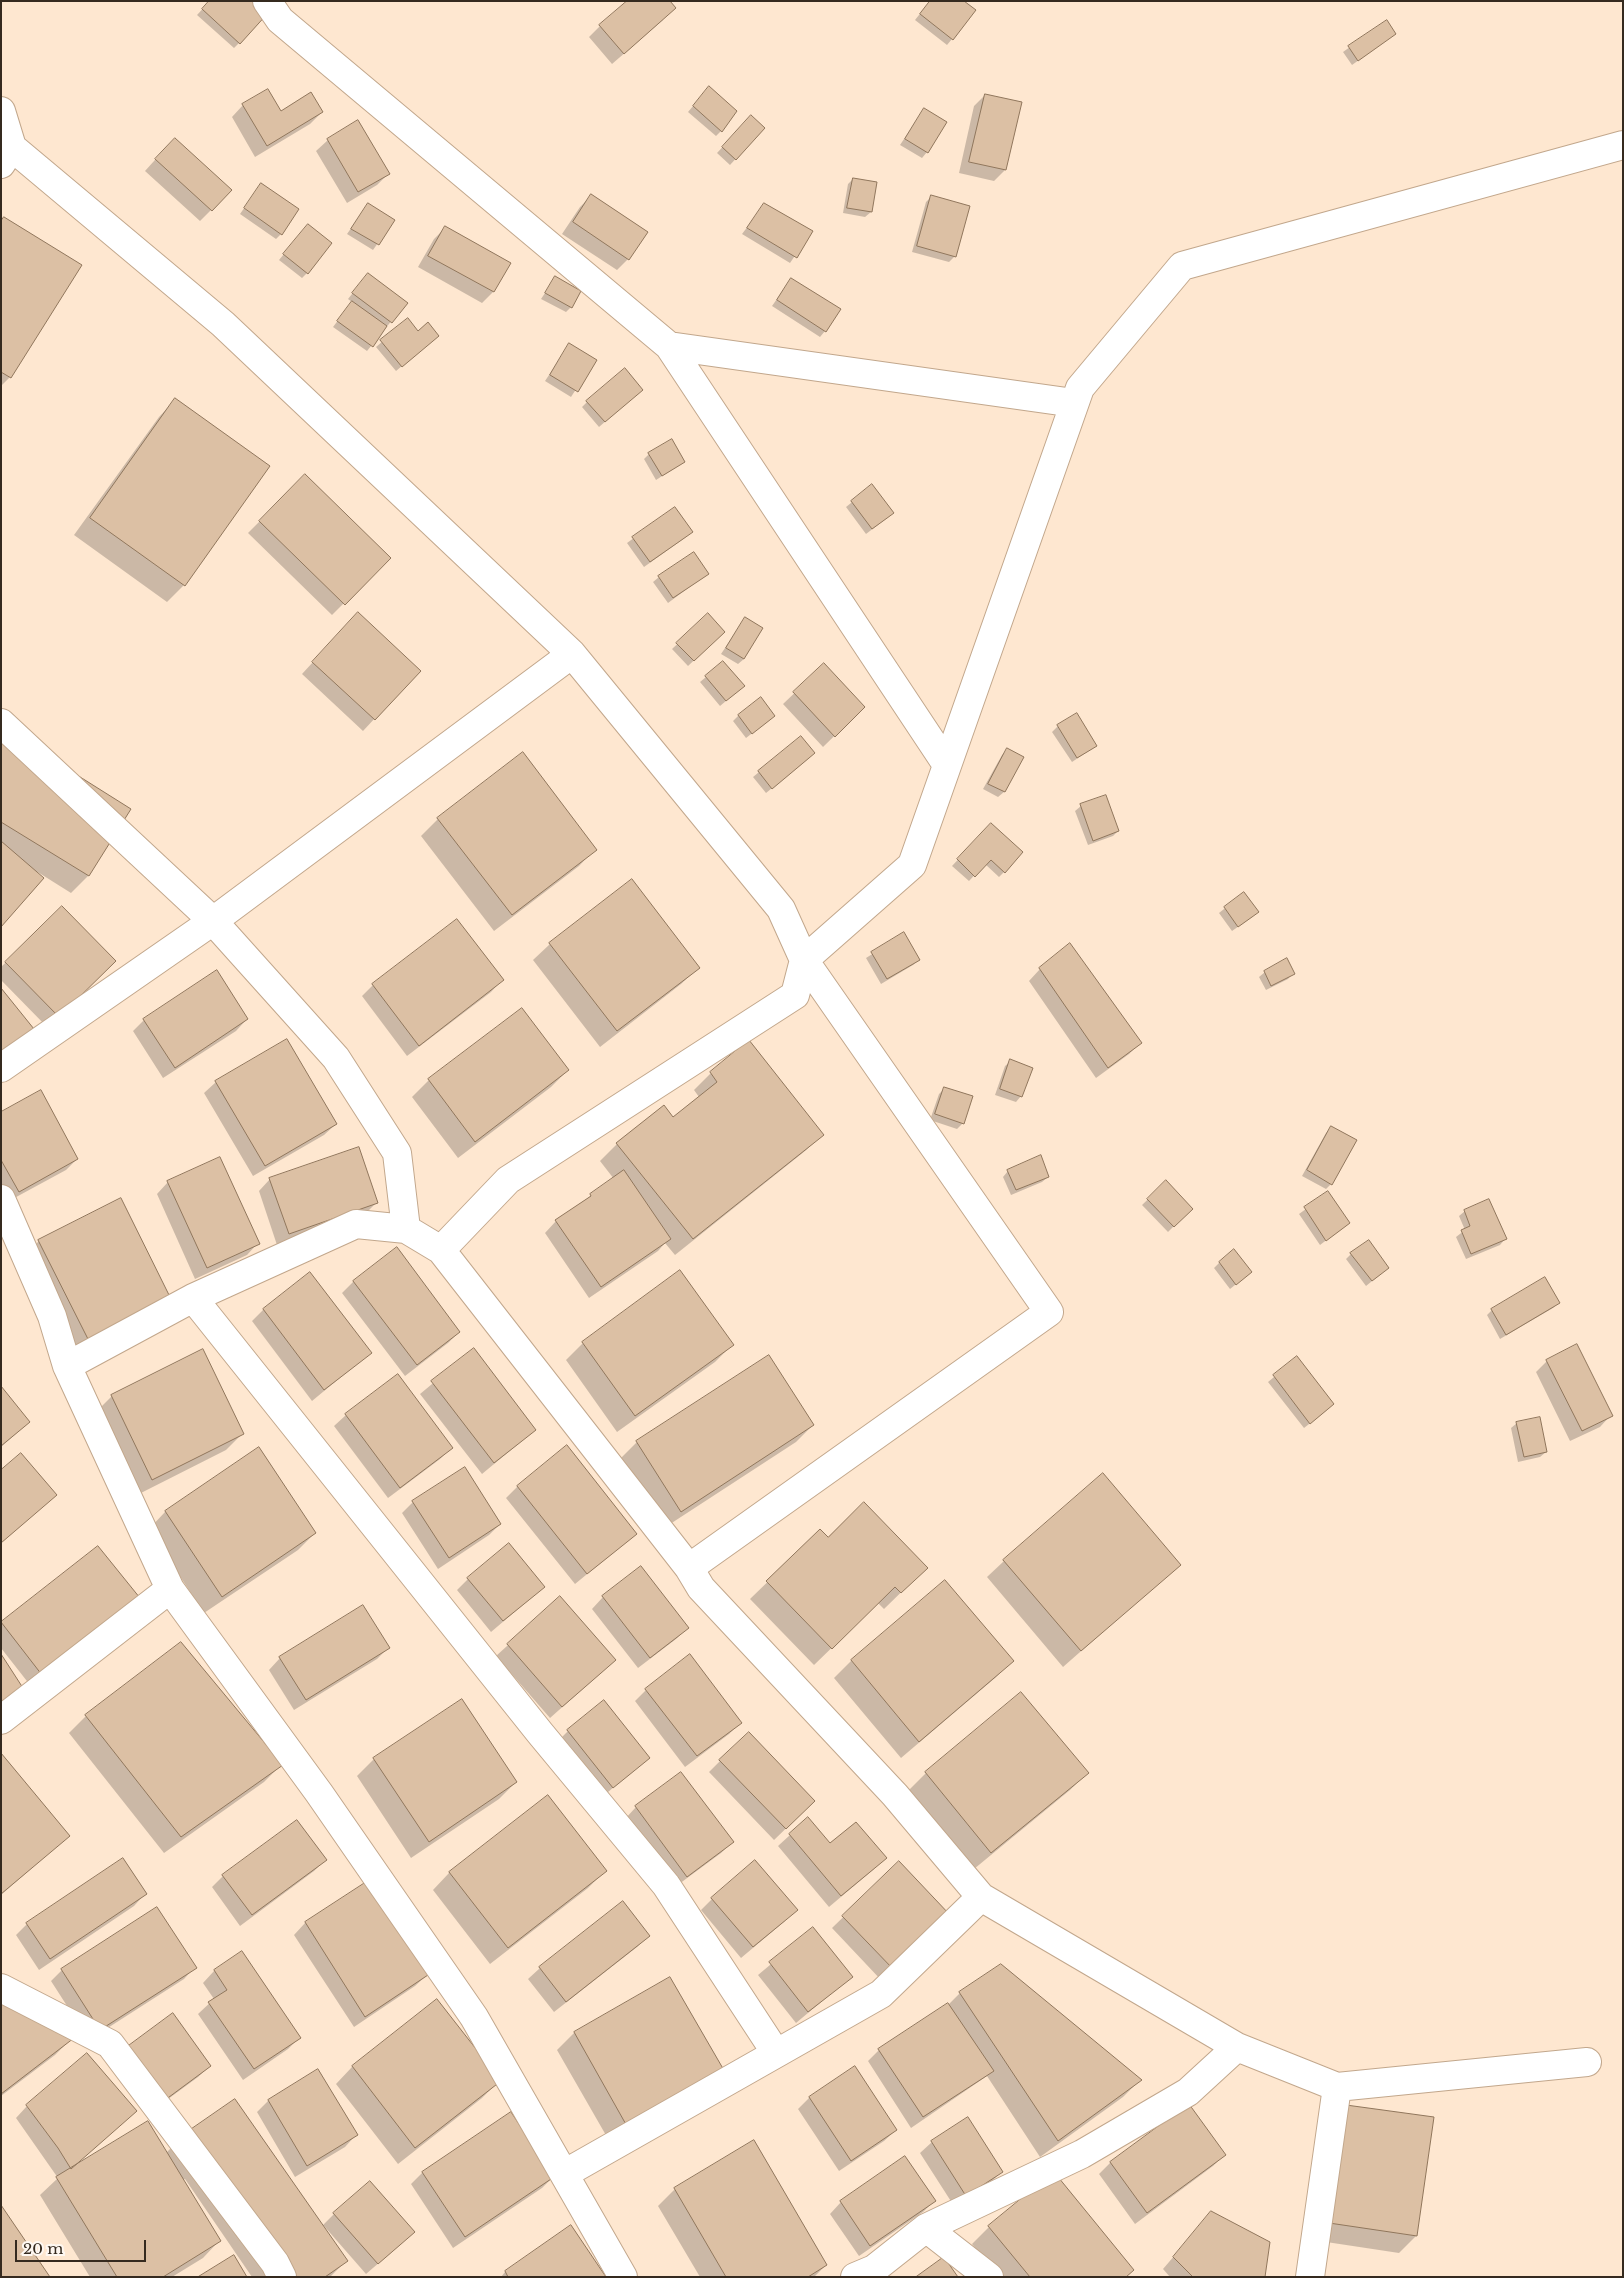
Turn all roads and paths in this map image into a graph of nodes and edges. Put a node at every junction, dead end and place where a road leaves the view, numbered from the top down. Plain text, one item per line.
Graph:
1 (267, 1) edge
2 (1, 112) edge
3 (1623, 144) edge
4 (5, 150) edge
5 (669, 346) junction
6 (1074, 403) junction
7 (572, 654) junction
8 (1, 723) edge
9 (947, 765) junction
10 (213, 921) junction
11 (804, 960) junction
12 (1, 1068) edge
13 (1, 1199) edge
14 (406, 1229) junction
15 (441, 1250) junction
16 (193, 1298) junction
17 (67, 1366) junction
18 (689, 1568) junction
19 (170, 1589) junction
20 (1, 1720) edge
21 (981, 1897) junction
22 (1, 1988) edge
23 (1236, 2047) junction
24 (776, 2053) junction
25 (1587, 2062) dead end
26 (1338, 2087) junction
27 (564, 2174) junction
28 (926, 2228) junction
29 (282, 2277) edge
30 (623, 2277) edge
31 (855, 2277) edge
32 (989, 2277) edge
33 (1310, 2277) edge

1 - 5 street
2 - 4 street
3 - 6 street
4 - 7 street
5 - 6 street
5 - 9 street
6 - 9 street
7 - 10 street
7 - 11 street
8 - 10 street
9 - 11 street
10 - 12 street
10 - 14 street
11 - 15 street
11 - 18 street
13 - 17 street
14 - 15 street
14 - 16 street
15 - 18 street
16 - 17 street
16 - 24 street
17 - 19 street
18 - 21 street
19 - 20 street
19 - 27 street
21 - 23 street
21 - 24 street
22 - 29 street
23 - 26 street
23 - 28 street
24 - 27 street
25 - 26 street
26 - 33 street
27 - 30 street
28 - 31 street
28 - 32 street

